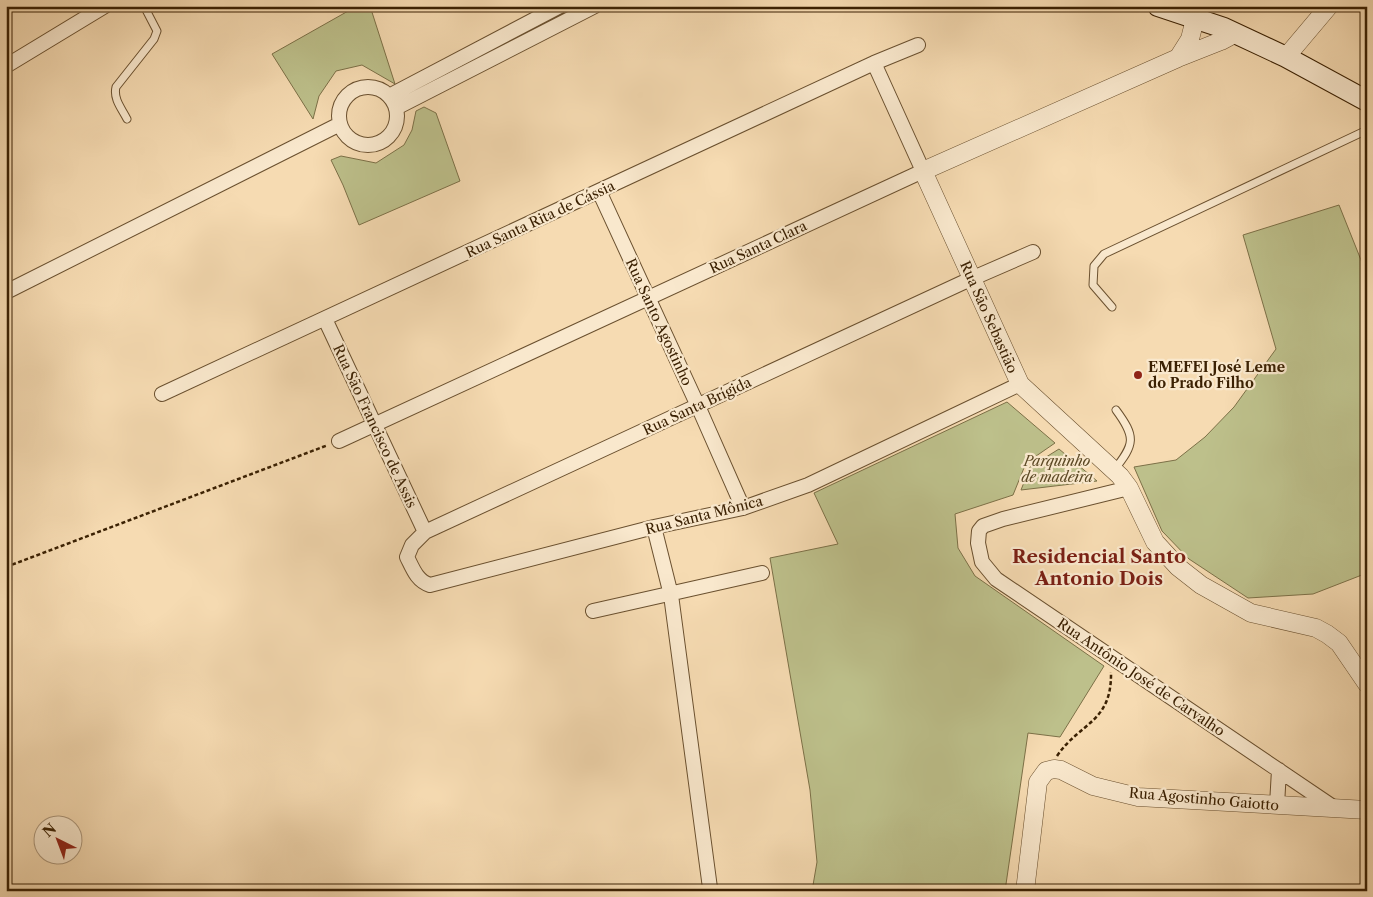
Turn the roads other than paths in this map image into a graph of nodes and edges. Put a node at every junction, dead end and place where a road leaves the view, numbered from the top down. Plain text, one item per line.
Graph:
1 (105, 6) edge
2 (144, 6) edge
3 (560, 6) edge
4 (595, 6) edge
5 (1158, 6) edge
6 (1329, 6) edge
7 (1195, 19) junction
8 (1236, 33) junction
9 (918, 45) dead end
10 (1286, 57) junction
11 (1178, 58) junction
12 (874, 63) junction
13 (6, 66) edge
14 (1367, 101) edge
15 (392, 102) junction
16 (127, 119) dead end
17 (340, 124) junction
18 (1367, 130) edge
19 (923, 171) junction
20 (598, 192) junction
21 (1033, 252) dead end
22 (972, 278) junction
23 (6, 292) edge
24 (648, 298) junction
25 (1112, 307) dead end
26 (325, 319) junction
27 (1020, 384) junction
28 (162, 394) dead end
29 (698, 406) junction
30 (1116, 410) dead end
31 (375, 425) junction
32 (339, 440) road end
33 (1114, 471) junction
34 (1129, 488) junction
35 (743, 508) junction
36 (654, 527) junction
37 (425, 532) junction
38 (762, 573) dead end
39 (430, 585) joint
40 (671, 594) junction
41 (593, 610) dead end
42 (1367, 684) edge
43 (1279, 770) junction
44 (1277, 805) junction
45 (1336, 809) junction
46 (1367, 810) edge
47 (710, 888) dead end
48 (1025, 891) edge

1 - 13 street
2 - 16 lane
3 - 15 street
4 - 15 street
5 - 7 main road
6 - 10 street
7 - 8 main road
7 - 11 street
8 - 10 main road
8 - 11 street, Rua Santa Clara
9 - 12 street, Rua Santa Rita de Cássia
10 - 14 main road
11 - 19 street, Rua Santa Clara
12 - 19 street, Rua São Sebastião
12 - 20 street, Rua Santa Rita de Cássia
15 - 17 street
15 - 17 street
17 - 23 street
18 - 25 lane
19 - 22 street, Rua São Sebastião
19 - 24 street, Rua Santa Clara
20 - 24 street, Rua Santo Agostinho
20 - 26 street, Rua Santa Rita de Cássia
21 - 22 street, Rua Santa Brígida
22 - 27 street, Rua São Sebastião
22 - 29 street, Rua Santa Brígida
24 - 29 street, Rua Santo Agostinho
24 - 31 street, Rua Santa Clara
26 - 28 street, Rua Santa Rita de Cássia
26 - 31 street, Rua São Francisco de Assis
27 - 33 street, Rua São Sebastião
27 - 35 street, Rua Santa Mônica
29 - 35 street, Rua Santo Agostinho
29 - 37 street, Rua Santa Brígida
30 - 33 lane
31 - 32 street, Rua Santa Clara
31 - 37 street, Rua São Francisco de Assis
33 - 34 street, Rua São Sebastião
34 - 42 street, Rua São Sebastião
34 - 43 street, Rua Antônio José de Carvalho
35 - 36 street, Rua Santa Mônica
36 - 39 street, Rua Santa Mônica
36 - 40 street
37 - 39 street, Rua Santa Brígida
38 - 40 street
40 - 41 street
40 - 47 street
43 - 44 street
43 - 45 street, Rua Antônio José de Carvalho
44 - 45 street, Rua Agostinho Gaiotto
44 - 48 street, Rua Agostinho Gaiotto
45 - 46 street, Rua Agostinho Gaiotto

